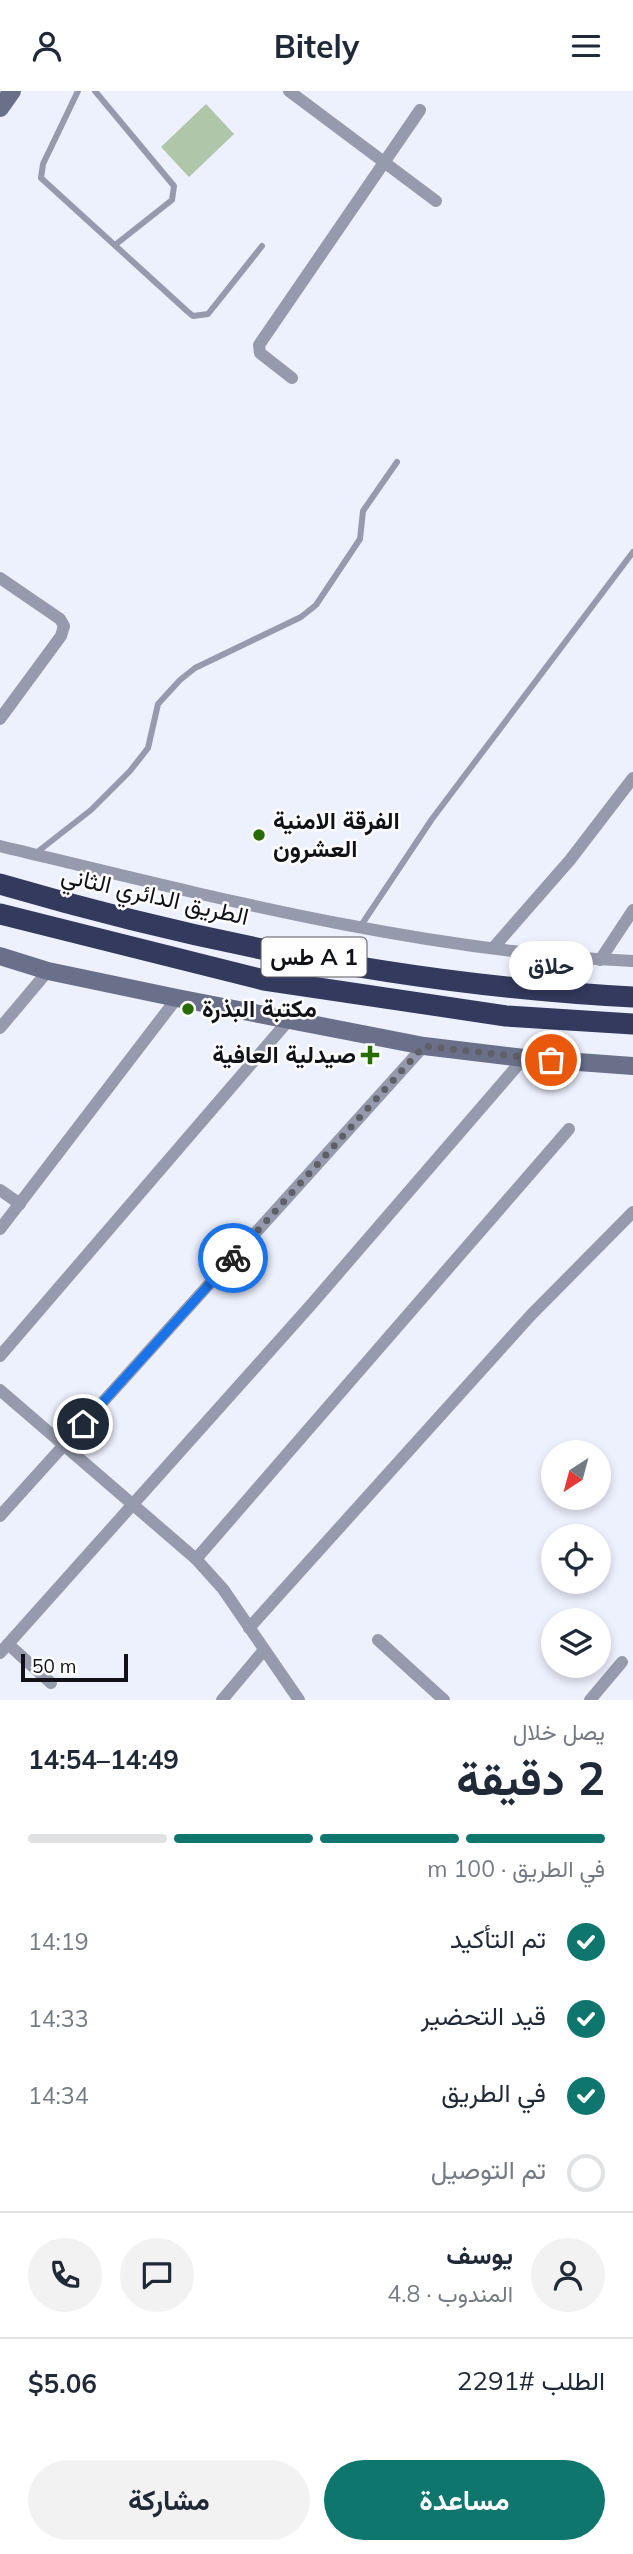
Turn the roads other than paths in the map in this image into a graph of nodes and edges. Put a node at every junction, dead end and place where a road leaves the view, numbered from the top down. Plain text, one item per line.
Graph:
1 (11, 91) edge
2 (78, 91) edge
3 (95, 91) edge
4 (289, 91) edge
5 (0, 108) edge
6 (420, 110) dead end
7 (385, 161) junction
8 (436, 201) dead end
9 (116, 245) junction
10 (262, 246) dead end
11 (292, 378) dead end
12 (397, 462) dead end
13 (633, 552) edge
14 (0, 578) edge
15 (0, 719) edge
16 (633, 778) edge
17 (0, 846) edge
18 (35, 854) junction
19 (0, 884) edge
20 (633, 910) edge
21 (0, 914) edge
22 (360, 927) junction
23 (494, 947) junction
24 (0, 956) edge
25 (600, 960) junction
26 (633, 961) edge
27 (48, 971) junction
28 (633, 997) edge
29 (177, 998) junction
30 (288, 1021) junction
31 (633, 1024) edge
32 (0, 1028) edge
33 (424, 1046) junction
34 (524, 1058) junction
35 (633, 1066) edge
36 (569, 1129) dead end
37 (0, 1190) edge
38 (20, 1204) junction
39 (633, 1212) edge
40 (0, 1229) edge
41 (0, 1356) edge
42 (0, 1390) edge
43 (65, 1444) junction
44 (134, 1504) junction
45 (0, 1516) edge
46 (196, 1559) junction
47 (249, 1628) junction
48 (378, 1640) dead end
49 (4, 1649) edge
50 (264, 1650) junction
51 (622, 1662) dead end
52 (51, 1683) dead end
53 (222, 1700) edge
54 (299, 1700) edge
55 (444, 1700) edge
56 (590, 1700) edge

1 - 5 street
2 - 9 lane
3 - 9 lane
4 - 7 street
6 - 7 street
7 - 8 street
7 - 11 street
9 - 10 lane
12 - 18 lane
13 - 22 lane
14 - 15 street
16 - 23 street
17 - 18 street
18 - 22 street
19 - 28 highway, الطريق الدائري الثاني / طس A 1
20 - 25 street
21 - 31 highway, طس A 1
22 - 23 street
23 - 25 street
24 - 27 street
25 - 26 street
27 - 29 street
27 - 32 street
29 - 30 street
29 - 38 street
30 - 33 street
30 - 41 street
33 - 34 street
33 - 43 street
34 - 35 street
34 - 44 street
36 - 46 street
37 - 38 street
38 - 40 street
39 - 47 street
42 - 43 street
43 - 44 street
43 - 45 street
44 - 46 street
44 - 49 street
46 - 47 street
47 - 50 street
48 - 55 street
49 - 52 street
50 - 53 street
50 - 54 street
51 - 56 street

